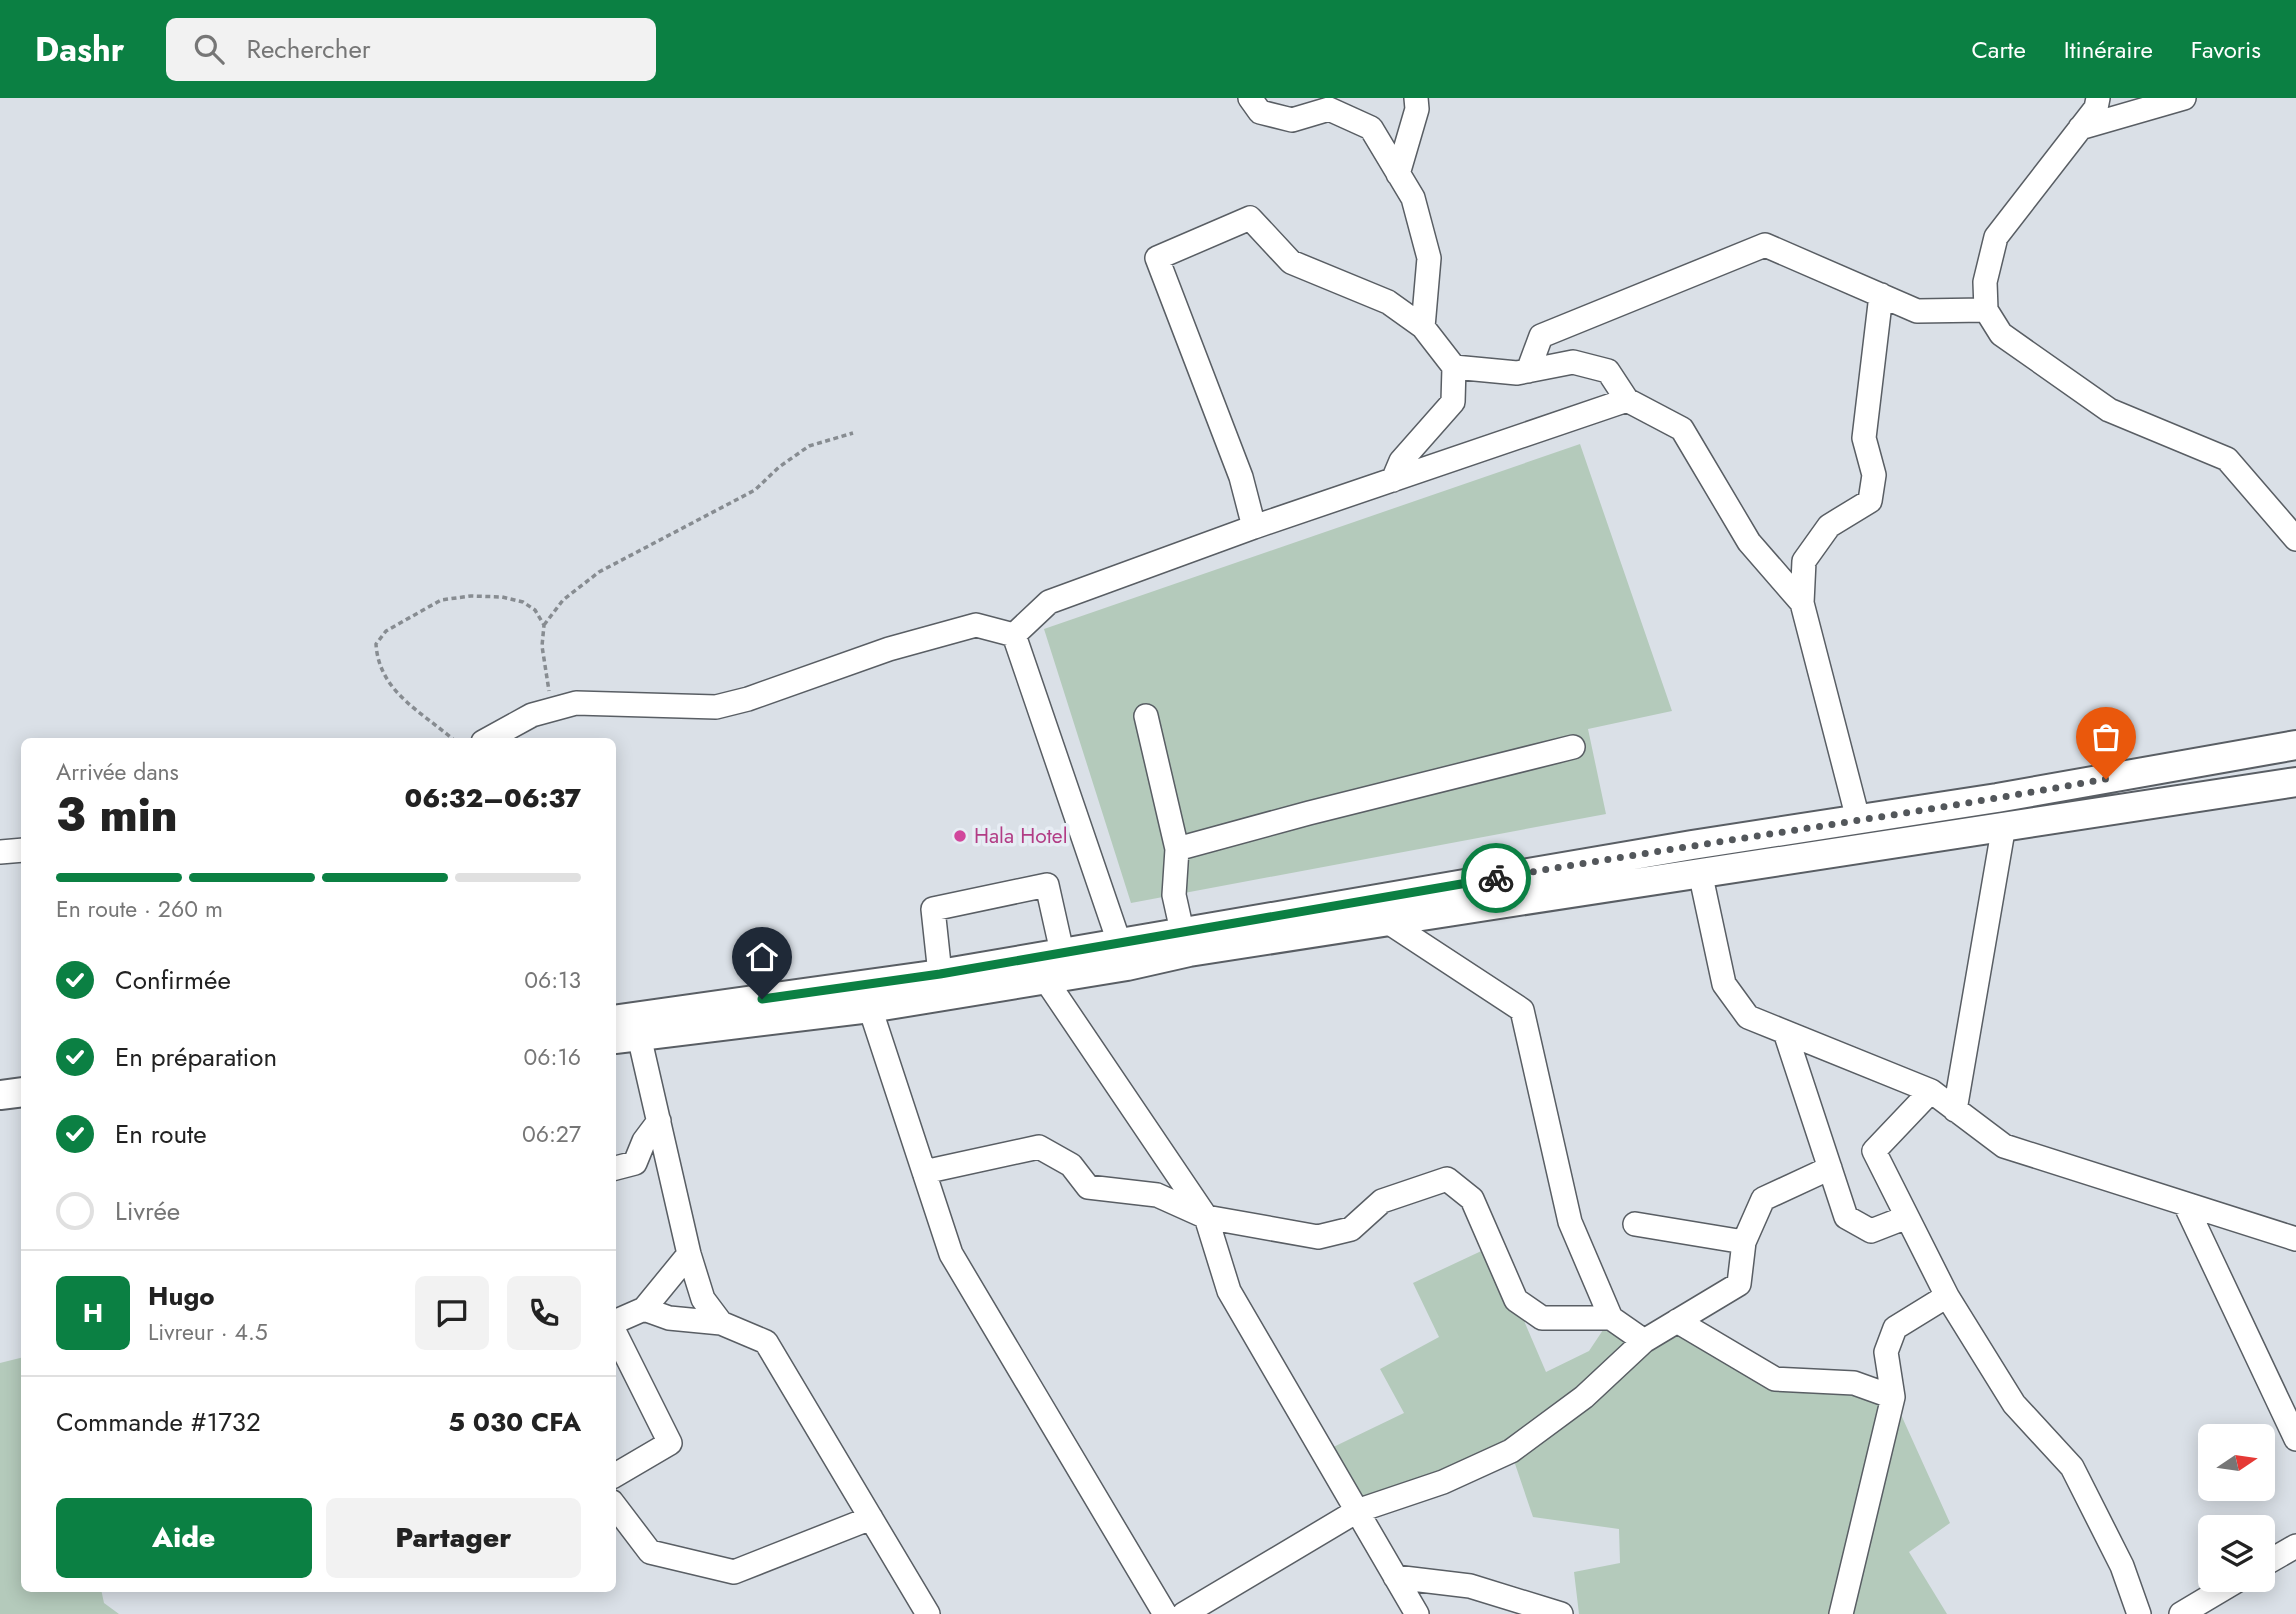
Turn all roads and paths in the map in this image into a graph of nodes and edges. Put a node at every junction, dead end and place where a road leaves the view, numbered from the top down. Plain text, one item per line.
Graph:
1 (1250, 98) edge
2 (1416, 98) edge
3 (2098, 98) edge
4 (2184, 98) edge
5 (2080, 128) junction
6 (1398, 174) junction
7 (1881, 295) junction
8 (1986, 310) junction
9 (1423, 327) junction
10 (1454, 367) junction
11 (1528, 371) junction
12 (1627, 400) junction
13 (853, 433) dead end
14 (1393, 480) junction
15 (1254, 527) junction
16 (2296, 539) edge
17 (1802, 603) junction
18 (544, 625) junction
19 (1014, 635) junction
20 (556, 708) junction
21 (1146, 716) dead end
22 (451, 738) edge
23 (490, 738) edge
24 (2296, 745) edge
25 (1573, 747) dead end
26 (2296, 782) edge
27 (1858, 819) junction
28 (2004, 825) junction
29 (1177, 849) junction
30 (21, 850) edge
31 (0, 852) edge
32 (1700, 872) junction
33 (1326, 919) junction
34 (1388, 922) junction
35 (1182, 931) junction
36 (1119, 942) junction
37 (1062, 952) junction
38 (1038, 969) junction
39 (940, 974) junction
40 (870, 1008) junction
41 (616, 1019) edge
42 (1785, 1032) junction
43 (626, 1037) edge
44 (1931, 1091) junction
45 (21, 1092) edge
46 (0, 1095) edge
47 (1955, 1110) junction
48 (21, 1111) edge
49 (0, 1114) edge
50 (659, 1121) junction
51 (616, 1168) edge
52 (1830, 1168) junction
53 (924, 1172) junction
54 (2185, 1204) junction
55 (1206, 1217) junction
56 (1907, 1217) junction
57 (1635, 1224) dead end
58 (2296, 1239) edge
59 (1744, 1242) junction
60 (689, 1254) junction
61 (1947, 1296) junction
62 (644, 1309) junction
63 (1611, 1318) junction
64 (1677, 1321) junction
65 (616, 1323) edge
66 (721, 1323) junction
67 (616, 1333) edge
68 (1644, 1341) junction
69 (1893, 1397) junction
70 (2296, 1439) edge
71 (616, 1475) edge
72 (616, 1507) edge
73 (1357, 1511) junction
74 (871, 1518) junction
75 (2296, 1546) edge
76 (2275, 1558) edge
77 (1395, 1577) junction
78 (2218, 1592) edge
79 (928, 1614) edge
80 (1165, 1614) edge
81 (1184, 1614) edge
82 (1417, 1614) edge
83 (1561, 1614) edge
84 (1841, 1614) edge
85 (2140, 1614) edge
86 (2182, 1614) edge

1 - 6 street
2 - 6 street
3 - 5 street
4 - 5 street
5 - 8 street
6 - 9 street
7 - 8 street
7 - 11 street
7 - 17 street
8 - 16 street
9 - 10 street
9 - 15 street
10 - 11 street
10 - 14 street
11 - 12 street
12 - 14 street
12 - 17 street
13 - 18 path
14 - 15 street
15 - 19 street
17 - 27 street
18 - 20 path
18 - 22 path
19 - 20 street
19 - 36 street
20 - 23 street
21 - 29 street
24 - 27 main road
25 - 29 street
26 - 28 main road
27 - 33 main road
28 - 32 main road
28 - 47 street
29 - 35 street
30 - 31 street
32 - 34 main road
32 - 42 street
33 - 34 main road
33 - 35 main road
33 - 38 main road
34 - 63 street
35 - 36 main road
36 - 37 main road
37 - 38 main road
37 - 39 street
38 - 39 main road
38 - 40 main road
38 - 55 street
39 - 41 main road
40 - 43 main road
40 - 53 street
42 - 44 street
42 - 52 street
43 - 50 street
44 - 47 street
44 - 56 street
45 - 46 main road
47 - 54 street
48 - 49 main road
50 - 51 street
50 - 60 street
52 - 56 street
52 - 59 street
53 - 55 street
53 - 80 street
54 - 58 street
54 - 70 street
55 - 63 street
55 - 73 street
56 - 61 street
57 - 59 street
59 - 64 street
60 - 62 street
60 - 66 street
61 - 69 street
61 - 85 street
62 - 65 street
62 - 66 street
63 - 68 street
64 - 68 street
64 - 69 street
66 - 74 street
67 - 71 street
68 - 73 street
69 - 84 street
72 - 74 street
73 - 77 street
73 - 81 street
74 - 79 street
75 - 76 street
77 - 82 street
77 - 83 street
78 - 86 street

